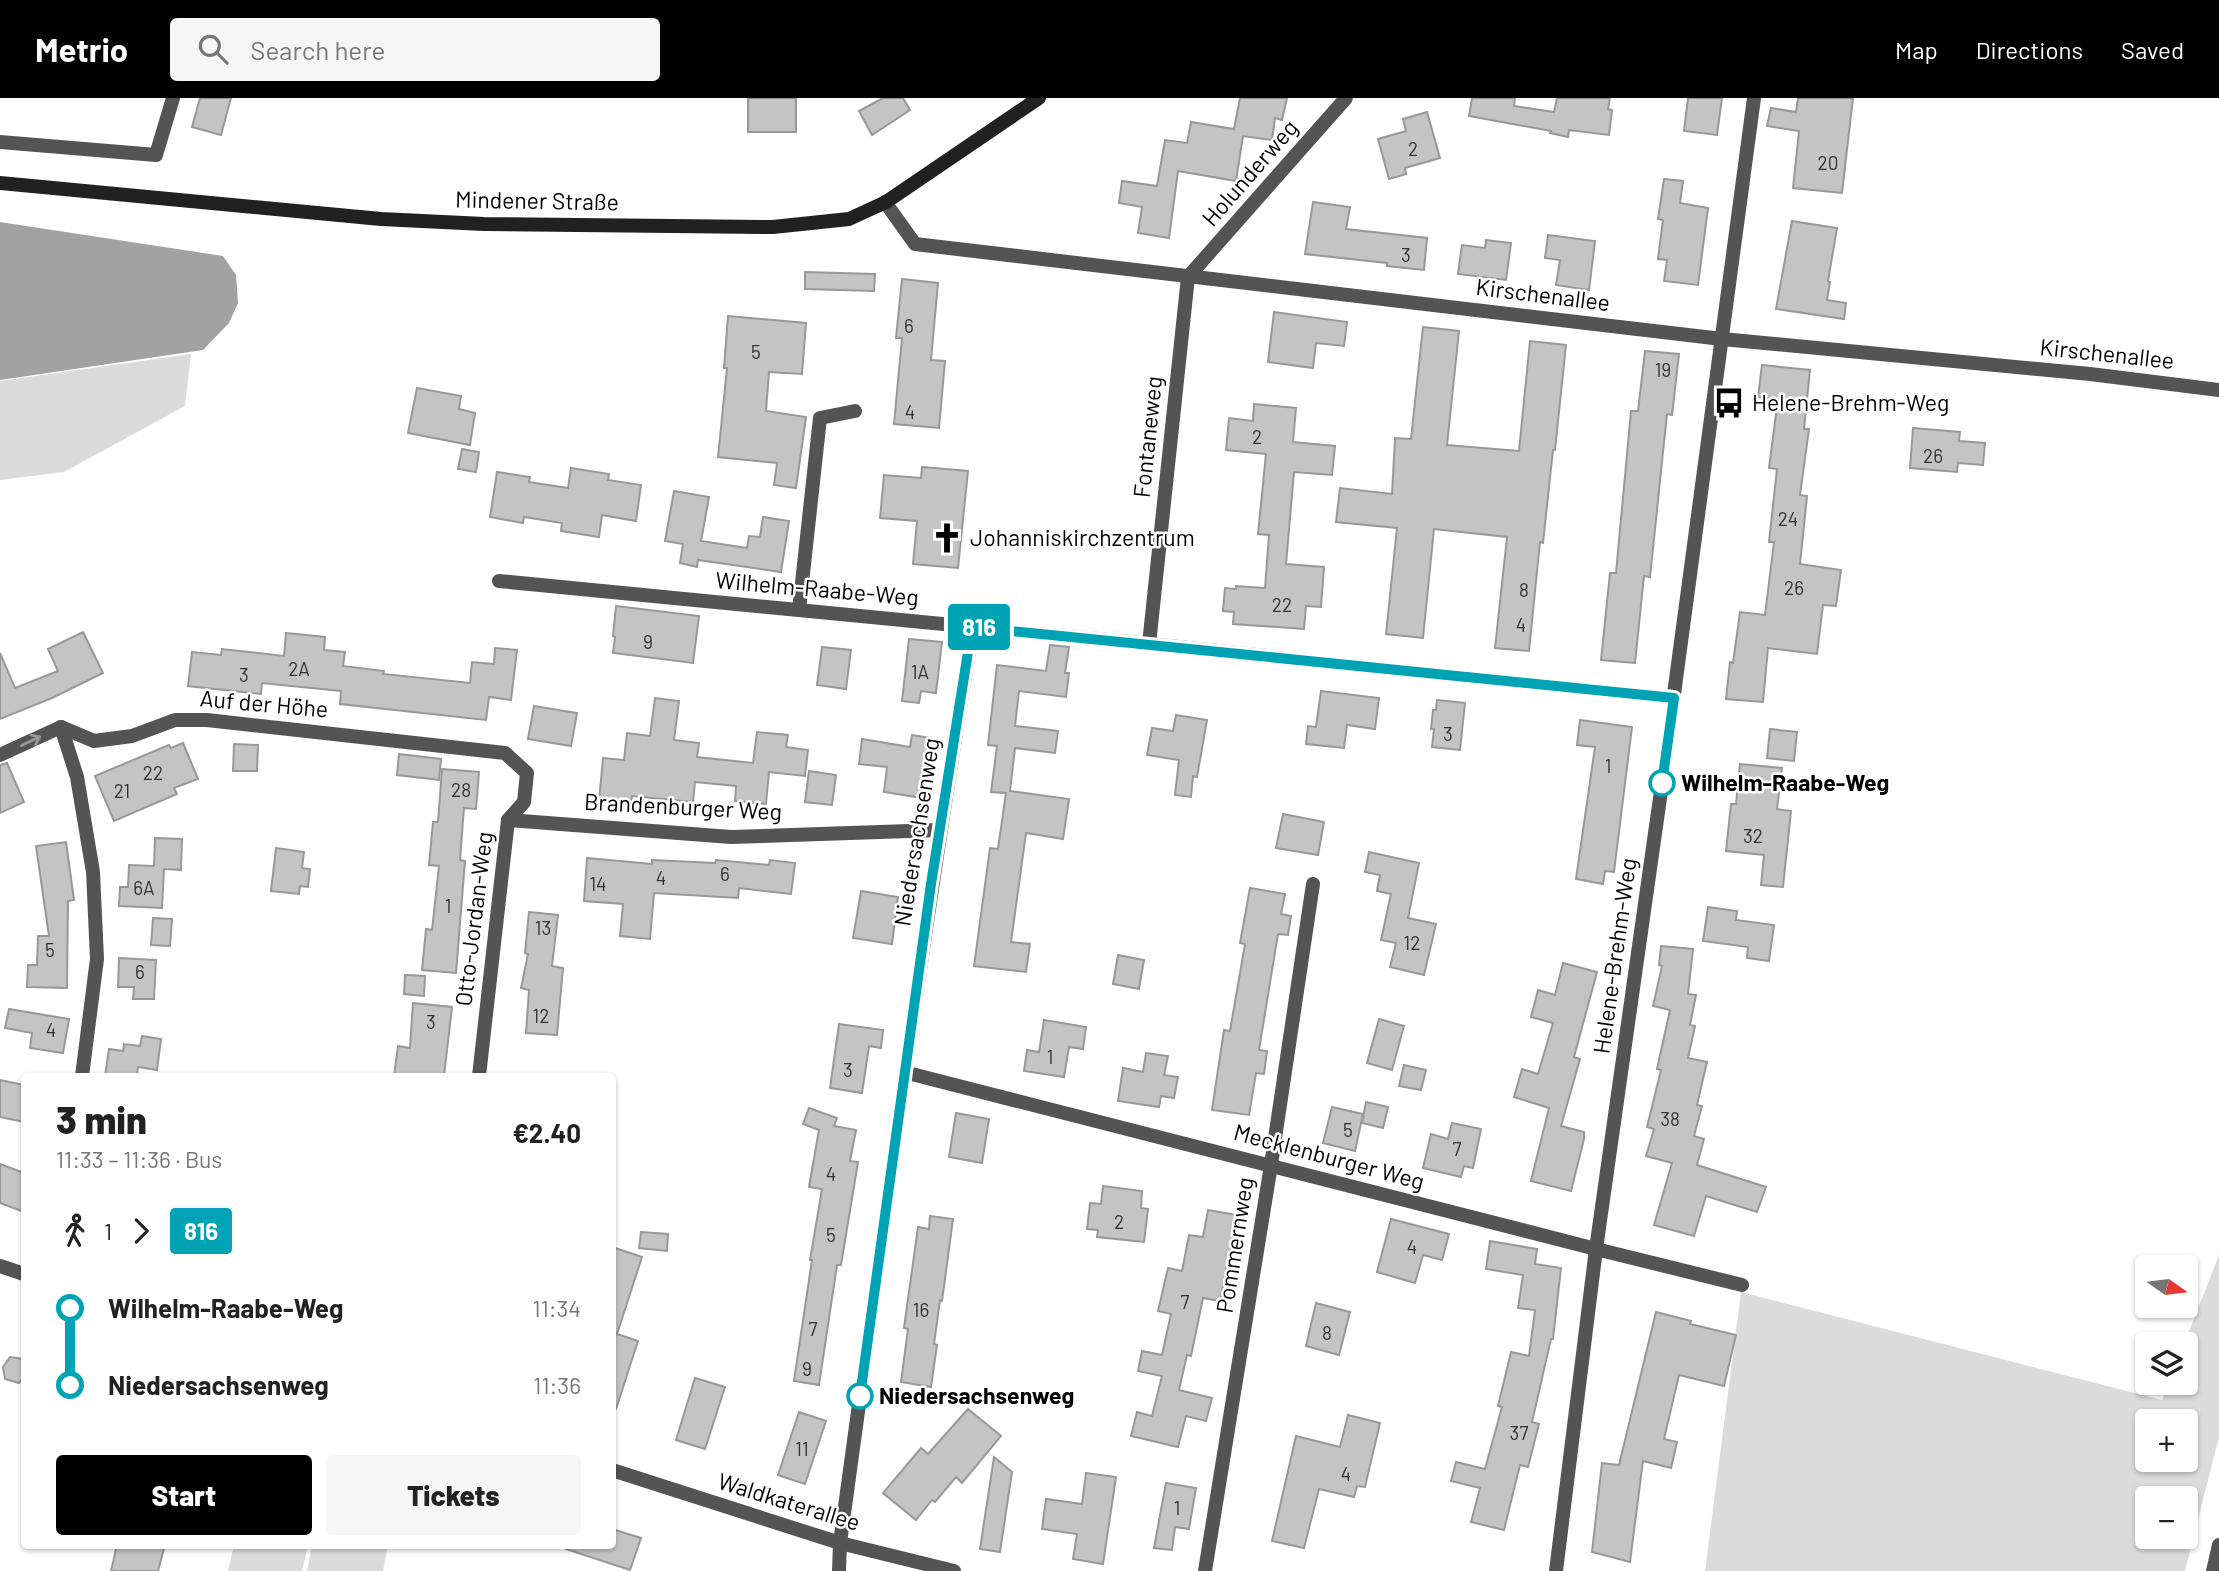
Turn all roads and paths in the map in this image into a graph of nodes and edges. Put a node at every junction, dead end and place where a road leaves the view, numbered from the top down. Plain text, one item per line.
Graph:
1 (173, 98) edge
2 (1039, 98) edge
3 (1346, 98) edge
4 (1754, 98) edge
5 (0, 142) edge
6 (0, 183) edge
7 (885, 202) junction
8 (1188, 277) junction
9 (1722, 339) junction
10 (2219, 390) edge
11 (855, 411) dead end
12 (499, 581) dead end
13 (799, 610) junction
14 (972, 627) junction
15 (1149, 644) junction
16 (1674, 698) junction
17 (61, 727) junction
18 (0, 755) edge
19 (527, 773) joint
20 (508, 820) junction
21 (939, 830) junction
22 (1313, 884) dead end
23 (904, 1072) junction
24 (82, 1073) edge
25 (479, 1073) edge
26 (1271, 1165) junction
27 (1596, 1249) junction
28 (0, 1266) edge
29 (21, 1273) edge
30 (1742, 1285) dead end
31 (616, 1471) edge
32 (839, 1543) junction
33 (2219, 1545) edge
34 (839, 1571) edge
35 (954, 1571) edge
36 (1205, 1571) edge
37 (1556, 1571) edge
38 (2213, 1571) edge

1 - 5 street
2 - 7 main road, Mindener Straße
3 - 8 street, Holunderweg
4 - 9 street, Helene-Brehm-Weg
6 - 7 main road, Mindener Straße
7 - 8 street, Kirschenallee
8 - 9 street, Kirschenallee
8 - 15 street, Fontaneweg
9 - 10 street, Kirschenallee
9 - 16 street, Helene-Brehm-Weg
11 - 13 street
12 - 13 street, Wilhelm-Raabe-Weg
13 - 14 street, Wilhelm-Raabe-Weg
14 - 15 street, Wilhelm-Raabe-Weg
14 - 21 street, Niedersachsenweg
15 - 16 street, Wilhelm-Raabe-Weg
16 - 27 street, Helene-Brehm-Weg
18 -> 17 street
17 - 19 street, Auf der Höhe
17 - 24 street
19 - 20 street, Otto-Jordan-Weg
20 - 21 street, Brandenburger Weg
20 - 25 street, Otto-Jordan-Weg
21 - 23 street, Niedersachsenweg
22 - 26 street, Pommernweg
23 - 26 street, Mecklenburger Weg
23 - 32 street, Niedersachsenweg
26 - 27 street, Mecklenburger Weg
26 - 36 street, Pommernweg
27 - 30 street, Mecklenburger Weg
27 - 37 street, Helene-Brehm-Weg
28 - 29 street
31 - 32 street, Waldkaterallee
32 - 34 street, Niedersachsenweg
32 - 35 street, Waldkaterallee
33 - 38 street

